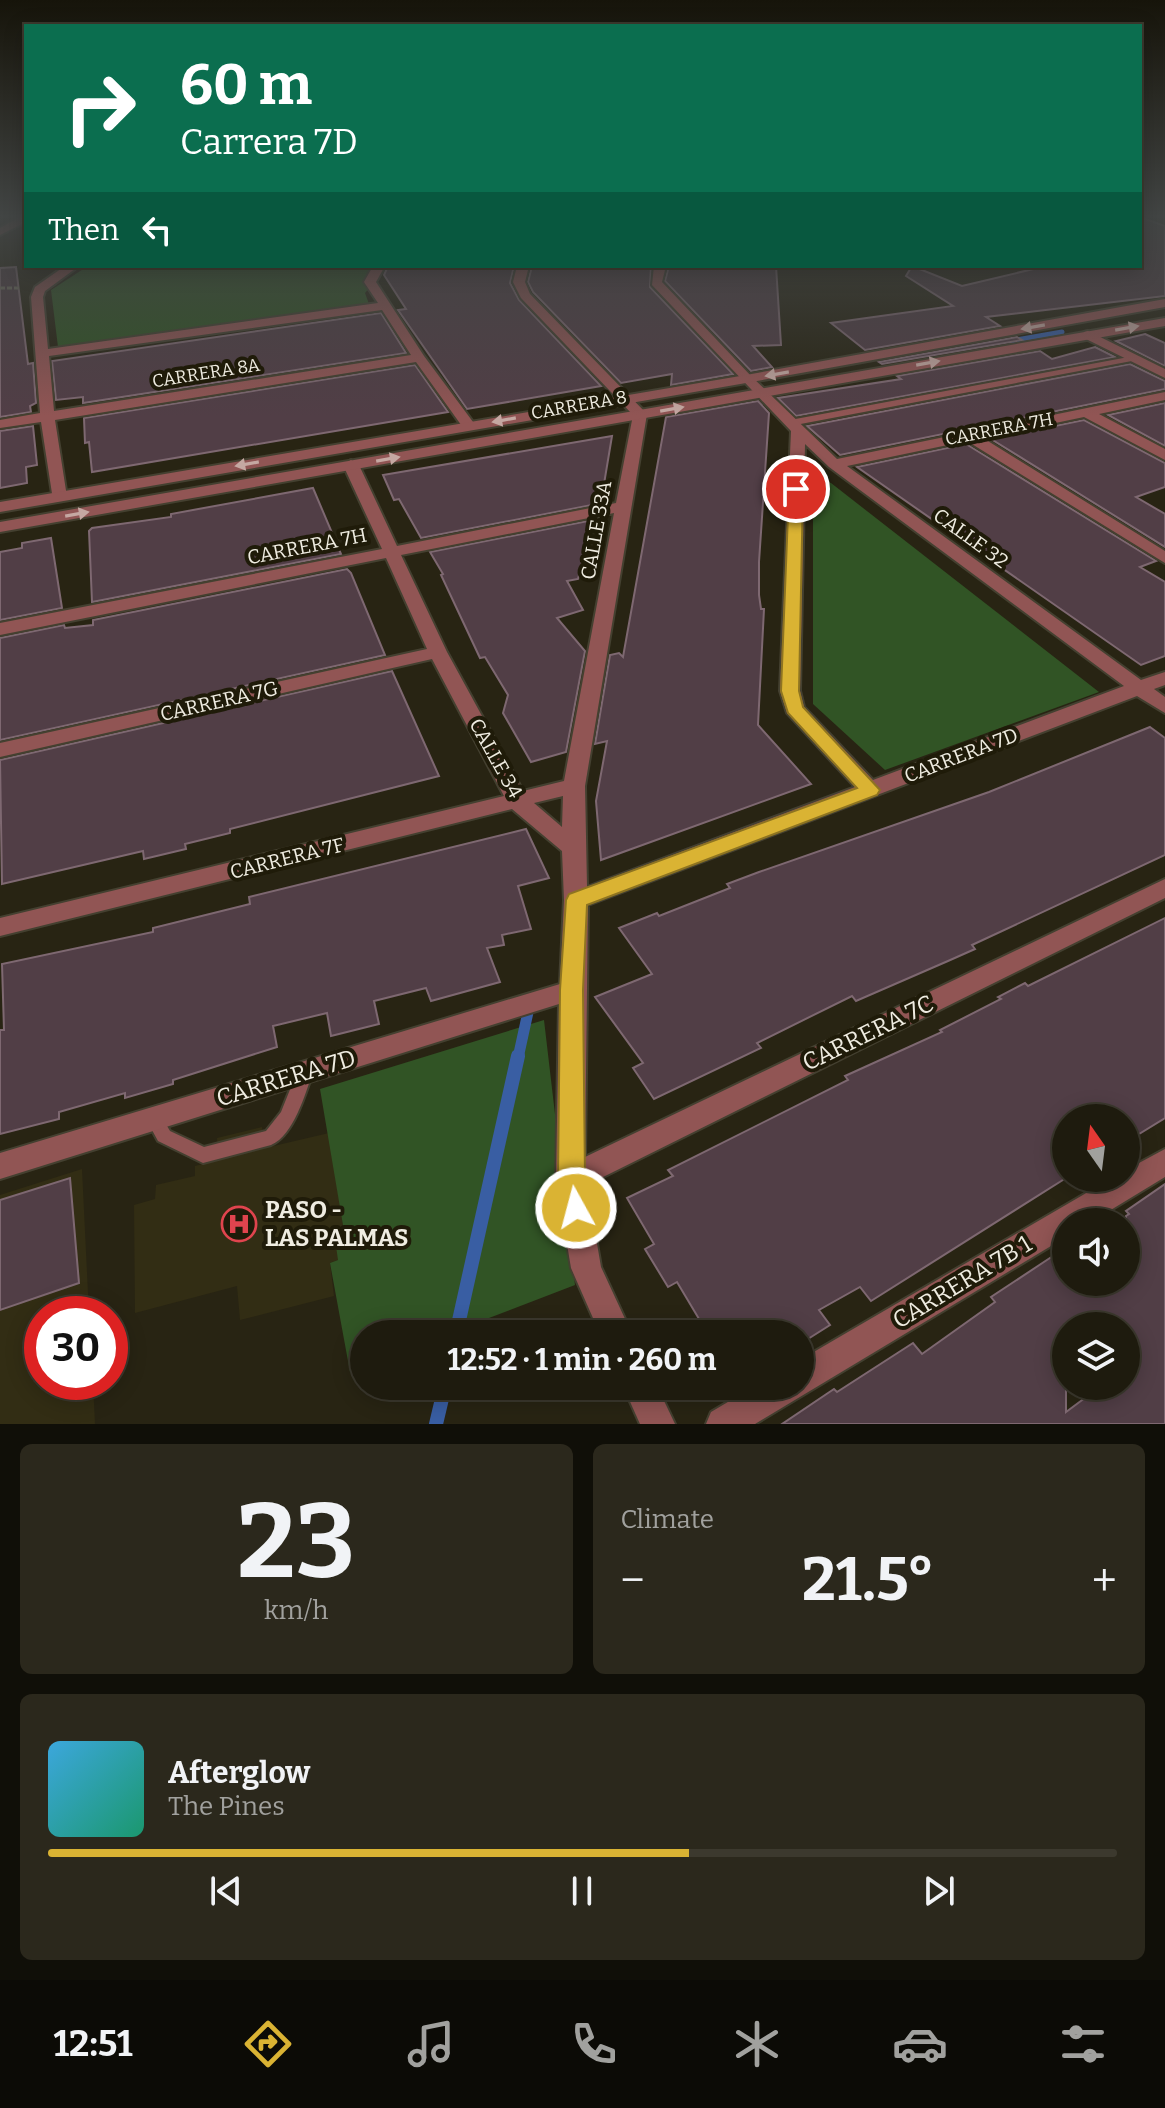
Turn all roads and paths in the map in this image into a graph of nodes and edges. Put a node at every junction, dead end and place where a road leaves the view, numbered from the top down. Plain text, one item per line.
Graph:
1 (49, 282) edge
2 (370, 282) edge
3 (519, 282) edge
4 (656, 282) edge
5 (1165, 303) edge
6 (383, 306) junction
7 (1165, 322) edge
8 (1088, 335) junction
9 (44, 353) junction
10 (419, 358) junction
11 (1134, 358) junction
12 (1165, 374) edge
13 (746, 379) junction
14 (761, 393) junction
15 (1165, 396) edge
16 (624, 399) junction
17 (1085, 412) junction
18 (640, 414) junction
19 (47, 416) junction
20 (0, 424) edge
21 (469, 426) junction
22 (794, 427) junction
23 (968, 435) junction
24 (1165, 455) edge
25 (834, 464) junction
26 (351, 465) junction
27 (59, 497) junction
28 (0, 507) edge
29 (622, 507) junction
30 (0, 527) edge
31 (392, 551) junction
32 (1165, 558) edge
33 (0, 629) edge
34 (438, 652) junction
35 (1165, 678) edge
36 (1138, 687) junction
37 (1165, 707) edge
38 (0, 750) edge
39 (574, 786) junction
40 (870, 790) junction
41 (518, 802) junction
42 (573, 848) junction
43 (1165, 888) edge
44 (576, 900) junction
45 (0, 927) edge
46 (572, 990) junction
47 (305, 1072) junction
48 (154, 1119) junction
49 (1165, 1162) edge
50 (0, 1166) edge
51 (571, 1178) junction
52 (610, 1320) edge
53 (814, 1370) edge
54 (647, 1400) edge
55 (763, 1400) edge
56 (658, 1424) edge
57 (723, 1424) edge

1 - 9 street
2 - 6 street
3 - 16 street
4 - 13 street, CALLE 32
5 -> 13 street, CARRERA 8
6 - 9 street
6 - 10 street
8 -> 7 street, CARRERA 8
8 - 11 street
14 -> 8 street, CARRERA 8
9 - 19 street
10 - 19 street, CARRERA 8A
10 - 21 street
11 - 12 street
11 - 22 lane
13 - 14 street, CALLE 32
13 - 16 street, CARRERA 8
18 -> 14 street, CARRERA 8
14 - 22 street, CALLE 32
15 - 17 street, CARRERA 7H
16 - 18 street
16 -> 21 street, CARRERA 8
17 - 23 street, CARRERA 7H
17 - 24 street
26 -> 18 street, CARRERA 8
18 - 29 street, CALLE 33A
19 - 20 street, CARRERA 8A
19 - 27 street
21 -> 27 street, CARRERA 8
22 - 25 street, CALLE 32
22 - 40 street
23 - 25 street, CARRERA 7H
23 - 32 street
25 - 36 street, CALLE 32
30 -> 26 street, CARRERA 8
26 - 31 street, CALLE 34
27 - 28 street, CARRERA 8
29 - 31 street, CARRERA 7H
29 - 39 street, CALLE 33A
31 - 33 street, CARRERA 7H
31 - 34 street, CALLE 34
34 - 38 street, CARRERA 7G
34 - 41 street, CALLE 34
35 - 36 street, CARRERA 7D
36 - 37 street, CALLE 32
36 - 40 street, CARRERA 7D
39 - 41 street, CARRERA 7F
39 - 42 street, CALLE 33A
40 - 44 street, CARRERA 7D
41 - 42 street, CALLE 34
41 - 45 street, CARRERA 7F
42 - 44 street
43 - 51 street, CARRERA 7C
44 - 46 street
46 - 47 street, CARRERA 7D
46 - 51 street
47 - 48 street, CARRERA 7D
47 - 48 lane
48 - 50 street, CARRERA 7D
49 - 53 street, CARRERA 7B 1
51 - 52 street
54 - 56 street
55 - 57 street

